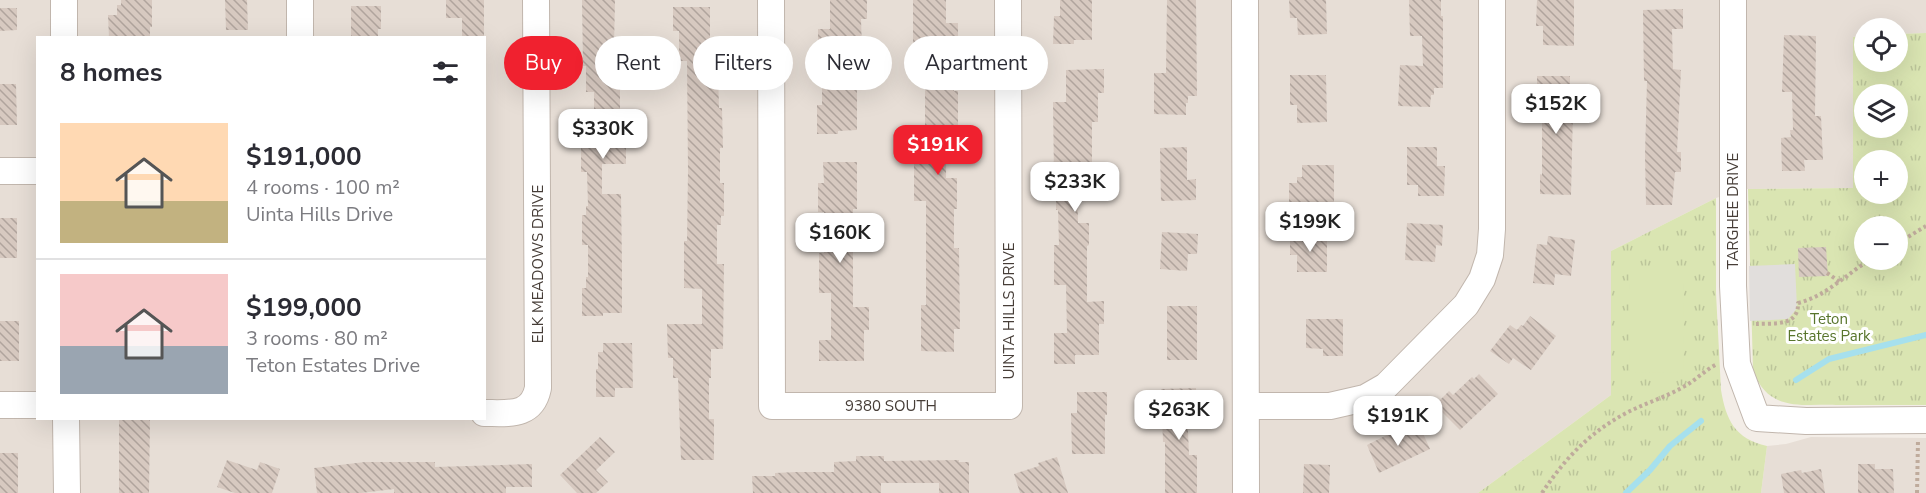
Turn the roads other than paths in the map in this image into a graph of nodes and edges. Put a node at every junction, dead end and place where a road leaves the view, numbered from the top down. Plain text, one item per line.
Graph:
1 (64, 0) edge
2 (300, 0) edge
3 (536, 0) edge
4 (771, 0) edge
5 (1008, 0) edge
6 (1245, 0) edge
7 (1492, 0) edge
8 (1733, 0) edge
9 (64, 36) edge
10 (300, 36) edge
11 (0, 171) edge
12 (36, 171) edge
13 (0, 405) edge
14 (36, 405) edge
15 (1246, 405) junction
16 (1009, 406) joint
17 (486, 413) edge
18 (66, 420) edge
19 (1922, 421) edge
20 (67, 493) edge
21 (1246, 493) edge

1 - 9 street
2 - 10 street
3 - 17 street, ELK MEADOWS DRIVE
4 - 16 street, 9380 SOUTH
5 - 16 street, UINTA HILLS DRIVE
6 - 15 street
7 - 15 street
8 - 19 street, TARGHEE DRIVE
11 - 12 street
13 - 14 street
15 - 21 street
18 - 20 street

